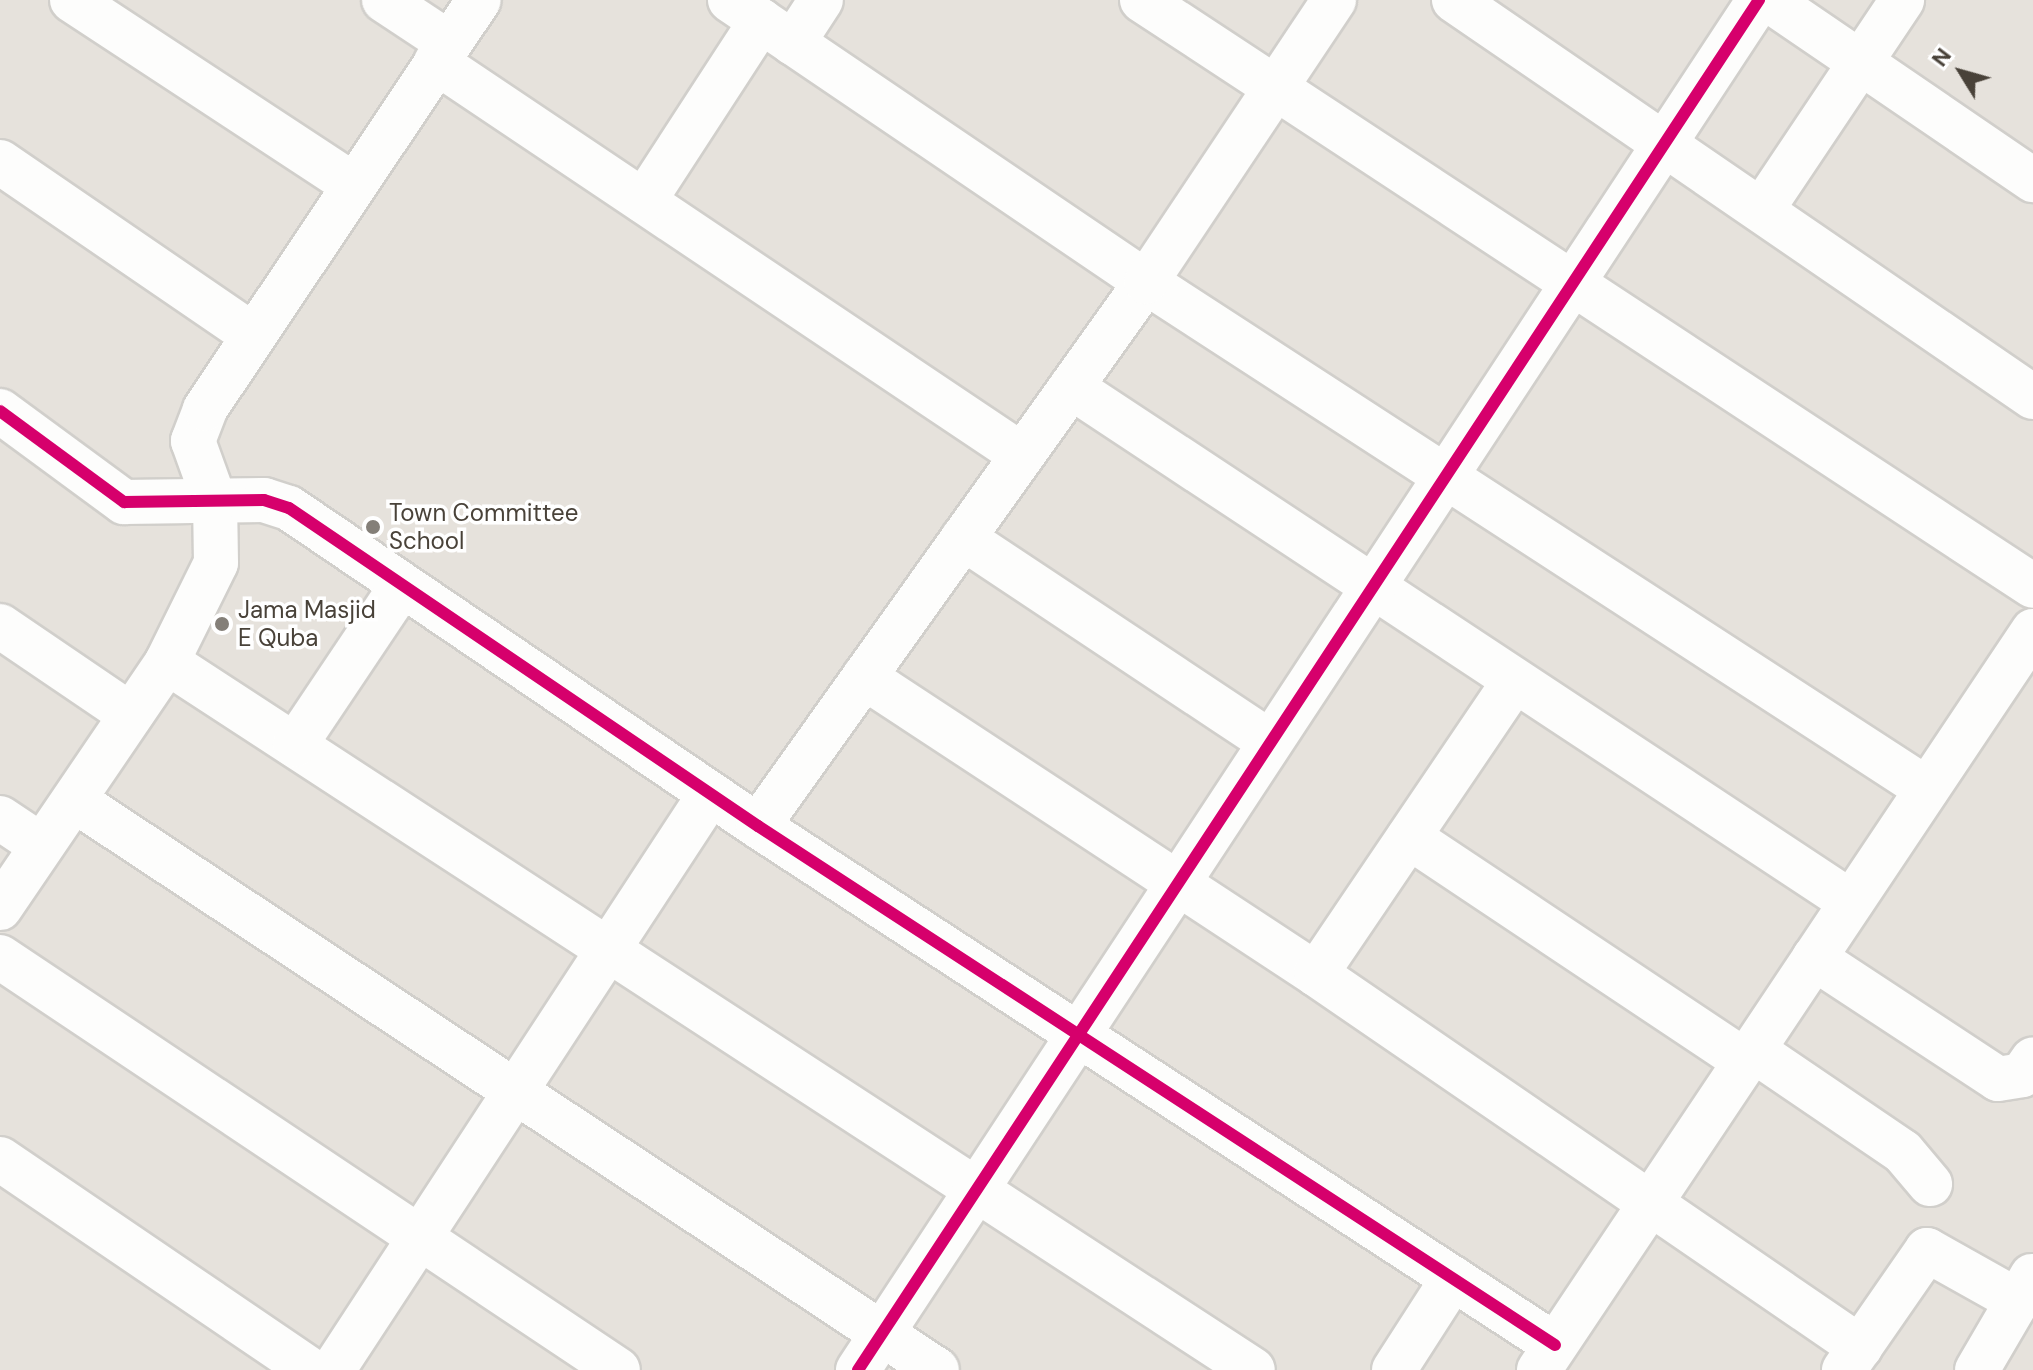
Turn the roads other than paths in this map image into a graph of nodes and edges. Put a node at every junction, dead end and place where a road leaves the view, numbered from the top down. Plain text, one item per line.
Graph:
1 (72, 0) edge
2 (384, 0) edge
3 (479, 0) edge
4 (821, 0) edge
5 (1142, 0) edge
6 (1334, 0) edge
7 (1454, 0) edge
8 (1759, 0) edge
9 (1769, 0) edge
10 (1902, 0) edge
11 (761, 21) edge
12 (443, 52) junction
13 (1860, 62) junction
14 (1276, 88) junction
15 (1665, 140) junction
16 (0, 162) edge
17 (2033, 180) edge
18 (351, 183) junction
19 (644, 201) junction
20 (1763, 208) junction
21 (1146, 282) junction
22 (1571, 282) junction
23 (250, 333) junction
24 (1071, 387) junction
25 (2033, 397) edge
26 (0, 411) edge
27 (1022, 455) junction
28 (1442, 474) junction
29 (215, 502) junction
30 (963, 538) junction
31 (402, 585) junction
32 (2033, 586) edge
33 (1369, 587) junction
34 (0, 626) edge
35 (2030, 643) edge
36 (167, 662) junction
37 (864, 677) junction
38 (1514, 682) junction
39 (131, 715) junction
40 (1268, 741) junction
41 (295, 745) junction
42 (1927, 789) junction
43 (710, 794) junction
44 (74, 800) junction
45 (0, 818) edge
46 (758, 826) junction
47 (1409, 837) junction
48 (42, 846) junction
49 (1176, 882) junction
50 (1851, 902) junction
51 (0, 908) edge
52 (608, 949) junction
53 (0, 957) edge
54 (1814, 958) junction
55 (1316, 974) junction
56 (1078, 1034) junction
57 (1749, 1055) junction
58 (2033, 1059) edge
59 (516, 1090) junction
60 (0, 1159) edge
61 (1930, 1184) dead end
62 (976, 1189) junction
63 (1647, 1206) junction
64 (418, 1238) junction
65 (1453, 1278) junction
66 (2025, 1288) edge
67 (882, 1333) junction
68 (1547, 1358) edge
69 (1852, 1358) edge
70 (311, 1370) edge
71 (333, 1370) edge
72 (618, 1370) edge
73 (858, 1370) edge
74 (937, 1370) edge
75 (1253, 1370) edge
76 (1394, 1370) edge
77 (1977, 1370) edge

1 - 18 street
2 - 12 street
3 - 12 street
4 - 11 street
5 - 14 street
6 - 14 street
7 - 15 street
8 - 15 street
9 - 13 street
10 - 13 street
11 - 19 street
11 - 21 street
12 - 18 street
12 - 19 street
13 - 17 street
13 - 20 street
14 - 21 street
14 - 22 street
15 - 20 street
15 - 22 street
16 - 23 street
18 - 23 street
19 - 27 street
20 - 25 street
21 - 24 street
21 - 28 street
22 - 28 street
22 - 32 street
23 - 29 street
24 - 27 street
24 - 33 street
26 - 29 street
27 - 30 street
28 - 33 street
28 - 42 street
29 - 31 street
29 - 36 street
30 - 37 street
30 - 40 street
31 - 41 street
31 - 43 street
33 - 38 street
33 - 40 street
34 - 39 street
35 - 42 street
36 - 39 street
36 - 41 street
37 - 46 street
37 - 49 street
38 - 47 street
38 - 50 street
39 - 44 street
40 - 49 street
41 - 52 street
42 - 50 street
43 - 46 street
43 - 52 street
44 - 48 street
44 - 59 street
45 - 48 street
46 - 56 street
47 - 55 street
47 - 57 street
48 - 51 street
49 - 55 street
49 - 56 street
50 - 54 street
52 - 59 street
52 - 62 street
53 - 64 street
54 - 57 street
54 - 58 street
55 - 63 street
56 - 62 street
56 - 65 street
57 - 61 street
57 - 63 street
59 - 64 street
59 - 67 street
60 - 70 street
62 - 67 street
62 - 75 street
63 - 68 street
63 - 69 street
64 - 71 street
64 - 72 street
65 - 68 street
65 - 76 street
66 - 69 street
66 - 77 street
67 - 73 street
67 - 74 street

